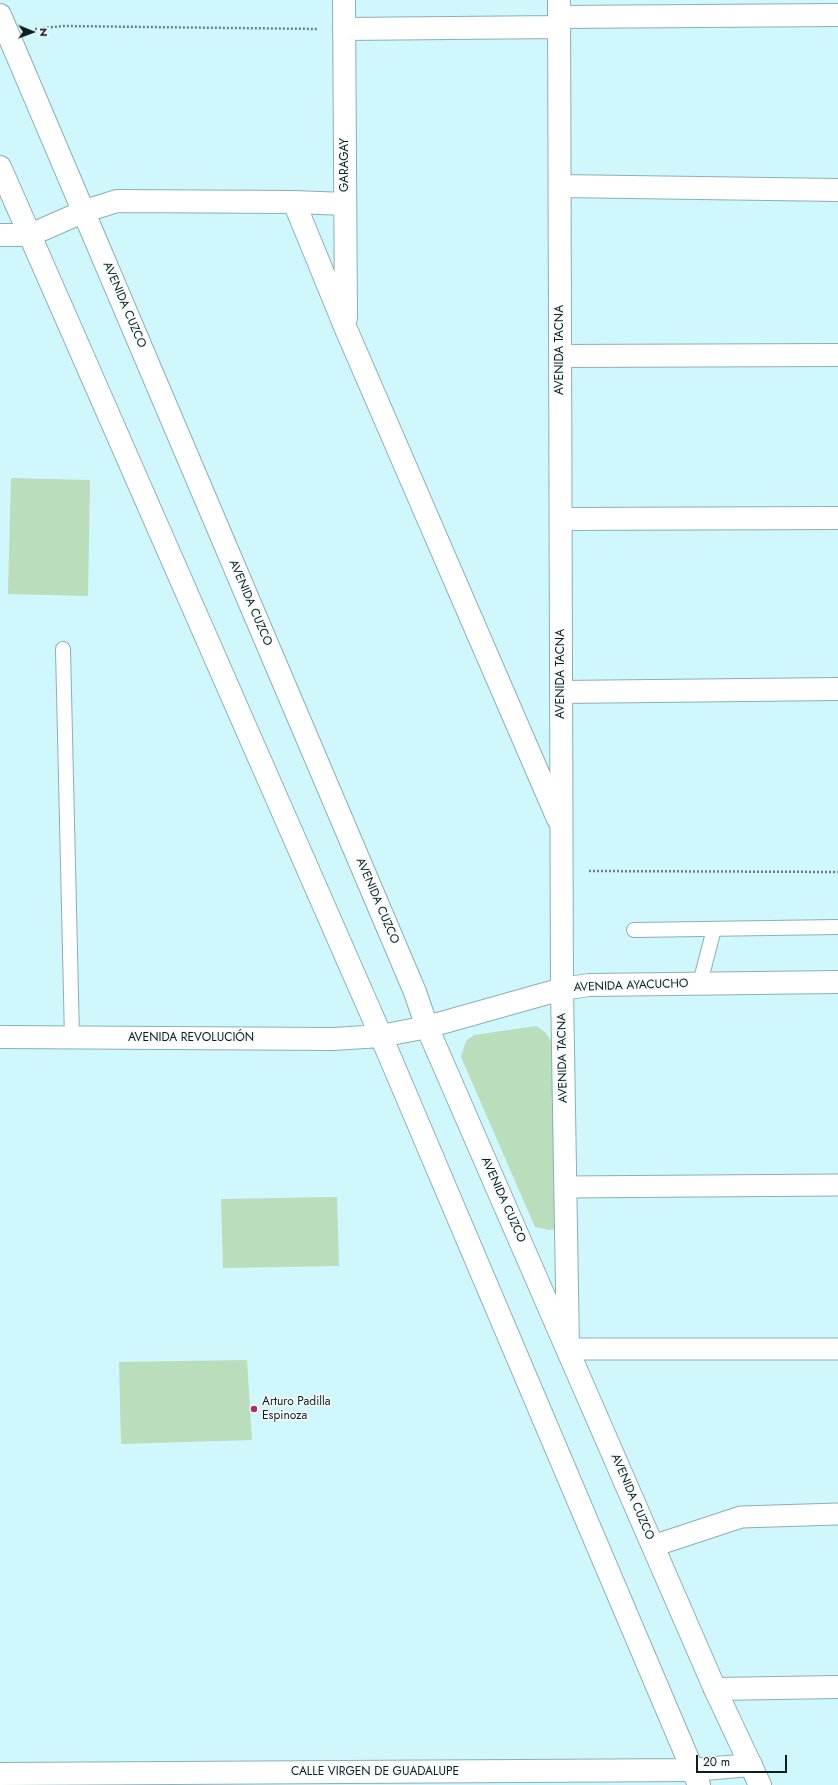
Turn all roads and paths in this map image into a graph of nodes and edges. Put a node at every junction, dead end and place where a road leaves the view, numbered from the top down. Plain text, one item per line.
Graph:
1 (344, 0) edge
2 (719, 8) edge
3 (559, 15) edge
4 (838, 15) edge
5 (4, 24) edge
6 (344, 29) junction
7 (0, 167) edge
8 (560, 186) junction
9 (838, 190) edge
10 (294, 202) junction
11 (345, 204) junction
12 (85, 211) junction
13 (0, 235) edge
14 (30, 235) junction
15 (346, 329) junction
16 (838, 355) edge
17 (560, 356) junction
18 (838, 518) edge
19 (561, 519) junction
20 (63, 649) dead end
21 (838, 689) edge
22 (561, 692) junction
23 (562, 828) junction
24 (562, 871) junction
25 (838, 872) edge
26 (838, 927) edge
27 (714, 929) junction
28 (634, 930) dead end
29 (838, 982) edge
30 (700, 983) junction
31 (562, 990) junction
32 (427, 1027) junction
33 (381, 1036) junction
34 (0, 1037) edge
35 (72, 1038) junction
36 (838, 1185) edge
37 (566, 1187) junction
38 (568, 1349) junction
39 (838, 1349) edge
40 (838, 1514) edge
41 (653, 1546) junction
42 (838, 1686) edge
43 (715, 1689) junction
44 (751, 1764) junction
45 (13, 1778) edge
46 (479, 1778) edge
47 (695, 1778) edge
48 (211, 1779) edge
49 (760, 1785) edge

1 - 6 street, GARAGAY
2 - 3 street
2 - 4 street
3 - 6 street
3 - 8 street, AVENIDA TACNA
5 - 6 path
5 - 12 street, AVENIDA CUZCO
6 - 11 street, GARAGAY
7 - 14 street
8 - 9 street
8 - 17 street, AVENIDA TACNA
10 - 11 street
10 - 12 street
10 - 15 street
11 - 15 street, GARAGAY
12 - 14 street
12 - 32 street, AVENIDA CUZCO
13 - 14 street
14 - 33 street
15 - 23 street
16 - 17 street
17 - 19 street, AVENIDA TACNA
18 - 19 street
19 - 22 street, AVENIDA TACNA
20 - 35 lane
21 - 22 street
22 - 23 street, AVENIDA TACNA
23 - 24 street, AVENIDA TACNA
24 - 25 path
24 - 31 street, AVENIDA TACNA
26 - 27 lane
27 - 28 lane
27 - 30 lane
29 - 30 street, AVENIDA AYACUCHO
30 - 31 street, AVENIDA AYACUCHO
31 - 32 street, AVENIDA AYACUCHO
31 - 37 street, AVENIDA TACNA
32 - 33 street, AVENIDA AYACUCHO
32 - 38 street, AVENIDA CUZCO
33 - 35 street, AVENIDA REVOLUCIÓN
33 - 47 street
34 - 35 street, AVENIDA REVOLUCIÓN
36 - 37 street
37 - 38 street, AVENIDA TACNA
38 - 39 street
38 - 41 street, AVENIDA CUZCO
40 - 41 street
41 - 43 street, AVENIDA CUZCO
42 - 43 street
43 - 44 street, AVENIDA CUZCO
44 - 47 street, CALLE VIRGEN DE GUADALUPE
44 - 49 street, AVENIDA CUZCO
45 - 48 street, CALLE VIRGEN DE GUADALUPE
46 - 47 street, CALLE VIRGEN DE GUADALUPE
46 - 48 street, CALLE VIRGEN DE GUADALUPE

